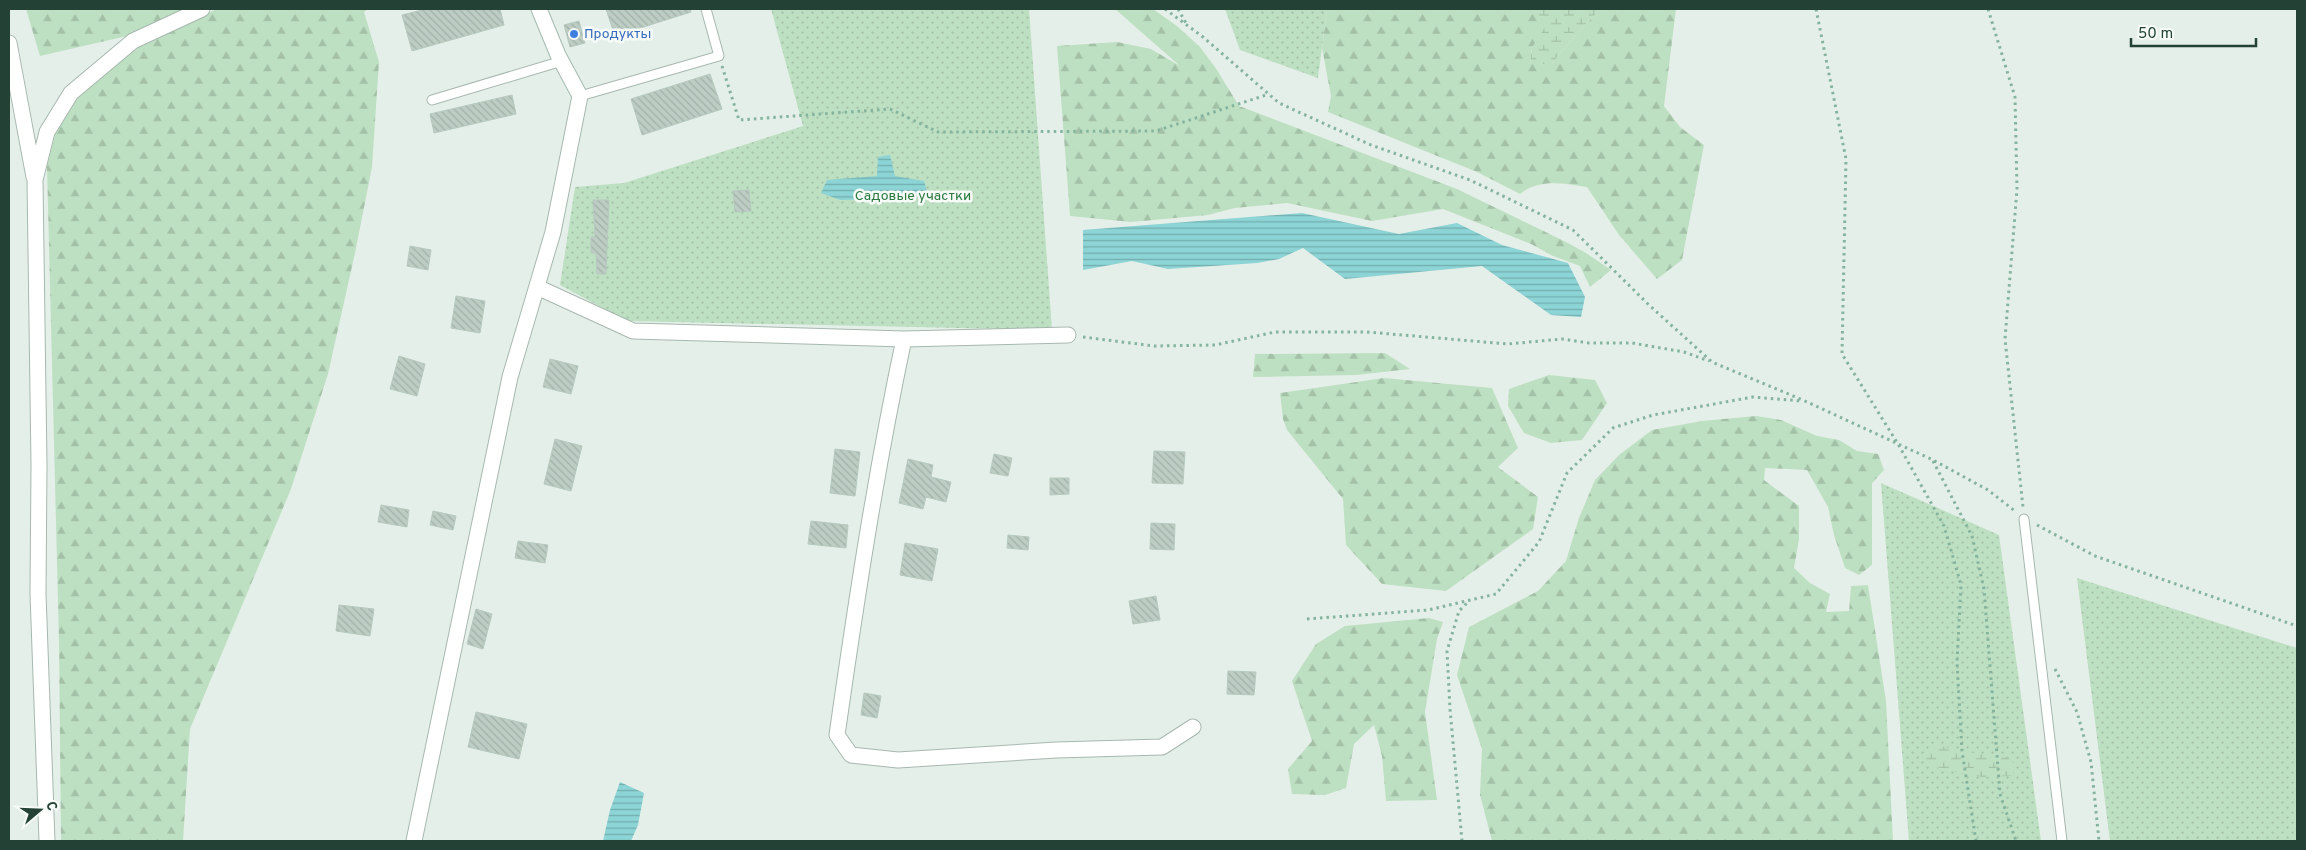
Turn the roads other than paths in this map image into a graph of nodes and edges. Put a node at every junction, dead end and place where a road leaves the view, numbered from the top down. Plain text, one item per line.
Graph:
1 (202, 9) edge
2 (539, 9) edge
3 (706, 9) edge
4 (9, 43) edge
5 (562, 62) junction
6 (580, 96) junction
7 (432, 100) dead end
8 (35, 180) junction
9 (537, 287) junction
10 (1068, 335) road end
11 (904, 339) junction
12 (2024, 519) road end
13 (1193, 727) dead end
14 (47, 841) edge
15 (414, 841) edge
16 (2062, 841) edge

1 - 8 street
2 - 5 street
3 - 6 lane
4 - 8 street
5 - 6 street
5 - 7 lane
6 - 9 street
8 - 14 street
9 - 11 street
9 - 15 street
10 - 11 street
11 - 13 street
12 - 16 lane

